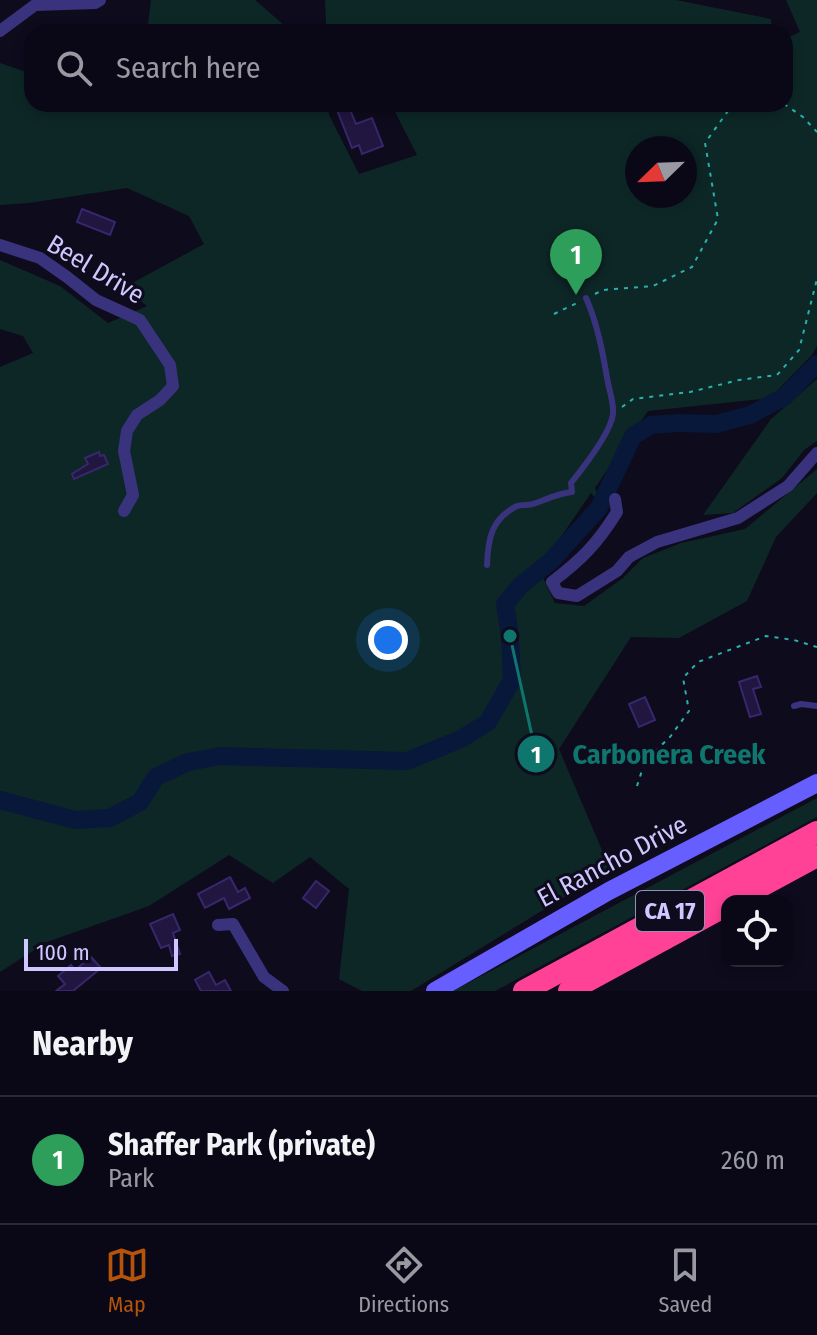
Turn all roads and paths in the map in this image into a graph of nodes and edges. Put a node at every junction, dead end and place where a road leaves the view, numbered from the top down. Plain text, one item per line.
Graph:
1 (100, 0) edge
2 (0, 31) edge
3 (793, 110) edge
4 (727, 112) edge
5 (817, 132) edge
6 (0, 245) edge
7 (817, 279) edge
8 (586, 298) junction
9 (554, 314) dead end
10 (613, 414) junction
11 (817, 453) edge
12 (615, 499) dead end
13 (124, 511) dead end
14 (487, 565) dead end
15 (817, 647) edge
16 (794, 706) dead end
17 (817, 706) edge
18 (817, 783) edge
19 (637, 786) dead end
20 (817, 832) edge
21 (817, 856) edge
22 (745, 895) edge
23 (721, 908) edge
24 (218, 925) dead end
25 (283, 991) edge
26 (435, 991) edge
27 (524, 991) edge
28 (569, 991) edge

1 - 2 street
3 - 5 path
4 - 8 path
6 - 13 street, Beel Drive
7 - 10 path
8 - 9 path
8 - 10 lane
10 - 14 lane
11 - 12 street
15 - 19 path
16 - 17 lane
18 - 26 street, El Rancho Drive
20 - 27 highway, CA 17
21 - 22 highway, CA 17
23 - 28 highway, CA 17
24 - 25 street

